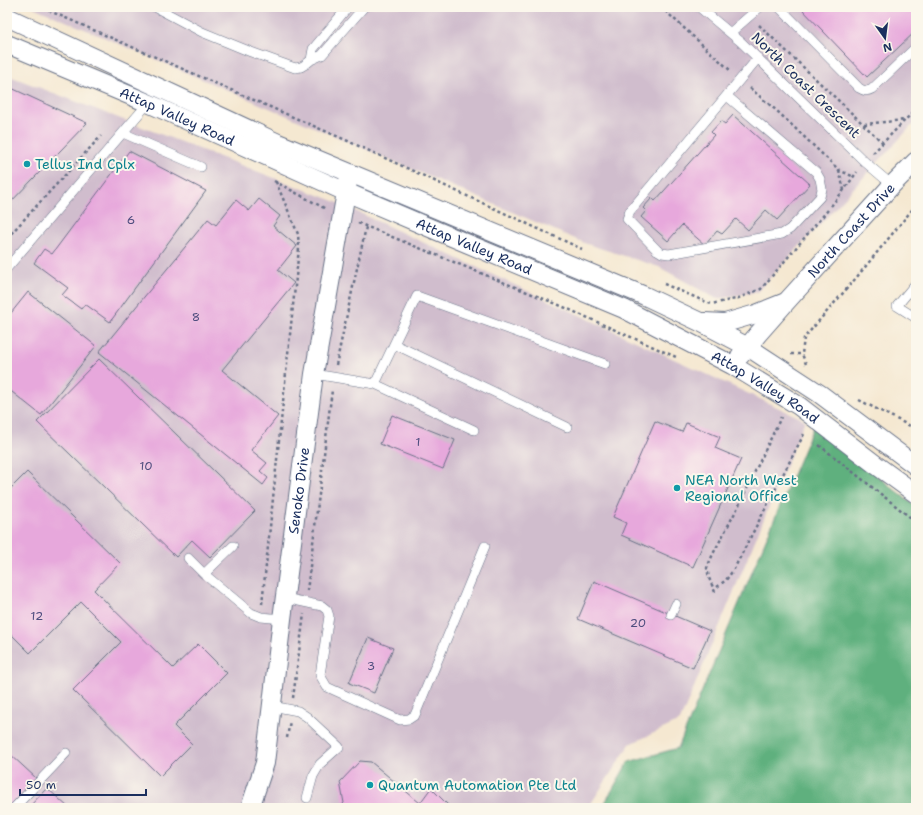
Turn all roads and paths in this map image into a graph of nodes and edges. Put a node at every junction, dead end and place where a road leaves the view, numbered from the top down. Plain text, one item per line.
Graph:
1 (44, 7) edge
2 (155, 7) edge
3 (348, 7) edge
4 (364, 7) edge
5 (661, 7) edge
6 (699, 7) edge
7 (760, 7) edge
8 (779, 7) edge
9 (750, 16) junction
10 (7, 17) edge
11 (730, 33) junction
12 (7, 44) edge
13 (916, 47) edge
14 (758, 58) junction
15 (311, 60) junction
16 (740, 80) junction
17 (162, 88) junction
18 (726, 96) junction
19 (148, 104) junction
20 (916, 109) edge
21 (905, 120) junction
22 (864, 124) junction
23 (123, 133) junction
24 (103, 134) dead end
25 (883, 143) junction
26 (916, 161) edge
27 (865, 162) junction
28 (201, 167) dead end
29 (839, 170) junction
30 (349, 172) junction
31 (854, 177) junction
32 (269, 178) dead end
33 (276, 181) junction
34 (892, 185) junction
35 (844, 190) junction
36 (346, 192) junction
37 (916, 206) edge
38 (341, 217) junction
39 (366, 227) junction
40 (7, 238) edge
41 (585, 250) dead end
42 (7, 268) edge
43 (662, 283) dead end
44 (916, 283) edge
45 (787, 301) junction
46 (916, 318) edge
47 (700, 322) junction
48 (394, 344) junction
49 (748, 347) junction
50 (791, 354) dead end
51 (802, 354) junction
52 (681, 359) dead end
53 (605, 364) dead end
54 (732, 365) junction
55 (811, 368) dead end
56 (314, 374) junction
57 (334, 377) junction
58 (375, 384) junction
59 (806, 397) junction
60 (775, 413) dead end
61 (781, 417) junction
62 (786, 420) dead end
63 (567, 427) dead end
64 (474, 430) dead end
65 (800, 430) dead end
66 (816, 443) dead end
67 (916, 466) edge
68 (916, 494) edge
69 (916, 522) edge
70 (233, 546) dead end
71 (485, 546) dead end
72 (188, 558) dead end
73 (204, 574) junction
74 (717, 587) dead end
75 (715, 592) dead end
76 (285, 598) junction
77 (306, 603) junction
78 (676, 604) dead end
79 (671, 615) dead end
80 (261, 617) junction
81 (282, 619) junction
82 (272, 706) junction
83 (292, 710) junction
84 (286, 744) dead end
85 (66, 753) dead end
86 (307, 798) dead end
87 (14, 808) edge
88 (250, 808) edge

1 - 41 path
2 - 15 lane
3 - 15 lane
4 - 15 lane
5 - 16 path
6 - 11 lane, North Coast Crescent
7 - 9 lane
8 - 13 lane
9 - 11 lane
9 - 22 path
10 - 17 street, Attap Valley Road
11 - 14 lane, North Coast Crescent
12 - 19 street, Attap Valley Road
14 - 16 lane
14 - 27 lane, North Coast Crescent
16 - 18 lane
16 - 29 path
17 - 19 lane
17 - 30 street, Attap Valley Road
18 - 18 lane
19 - 23 lane
19 - 36 street, Attap Valley Road
20 - 21 path
21 - 22 path
21 - 25 path
22 - 25 path
23 - 28 lane
23 - 42 lane
24 - 40 path
25 - 27 path
26 - 34 street, North Coast Drive
27 - 31 path
27 - 34 lane, North Coast Crescent
29 - 31 path
29 - 35 path
30 - 36 street, Senoko Drive
30 - 47 street, Attap Valley Road
31 - 35 path
32 - 33 path
33 - 38 path
33 - 80 path
34 - 45 street, North Coast Drive
35 - 43 path
36 - 38 street, Senoko Drive
36 - 54 street, Attap Valley Road
37 - 51 path
38 - 39 path
38 - 56 street, Senoko Drive
39 - 52 path
39 - 57 path
44 - 46 lane
45 - 47 street, North Coast Drive
45 - 49 street, North Coast Drive
47 - 49 street, Attap Valley Road
48 - 53 lane
48 - 58 lane
48 - 63 lane
49 - 54 street, North Coast Drive
49 - 59 street, Attap Valley Road
50 - 51 path
51 - 55 path
54 - 59 street, Attap Valley Road
56 - 57 lane
56 - 76 street, Senoko Drive
57 - 58 lane
57 - 77 path
58 - 64 lane
59 - 67 street, Attap Valley Road
59 - 68 street, Attap Valley Road
60 - 61 path
61 - 62 path
61 - 75 path
65 - 74 path
66 - 69 path
70 - 73 lane
71 - 77 lane
72 - 73 lane
73 - 80 lane
76 - 77 lane
76 - 81 street, Senoko Drive
77 - 83 path
78 - 79 lane
80 - 81 lane
81 - 82 street, Senoko Drive
82 - 83 lane
82 - 88 street, Senoko Drive
83 - 84 path
83 - 86 lane
85 - 87 lane

